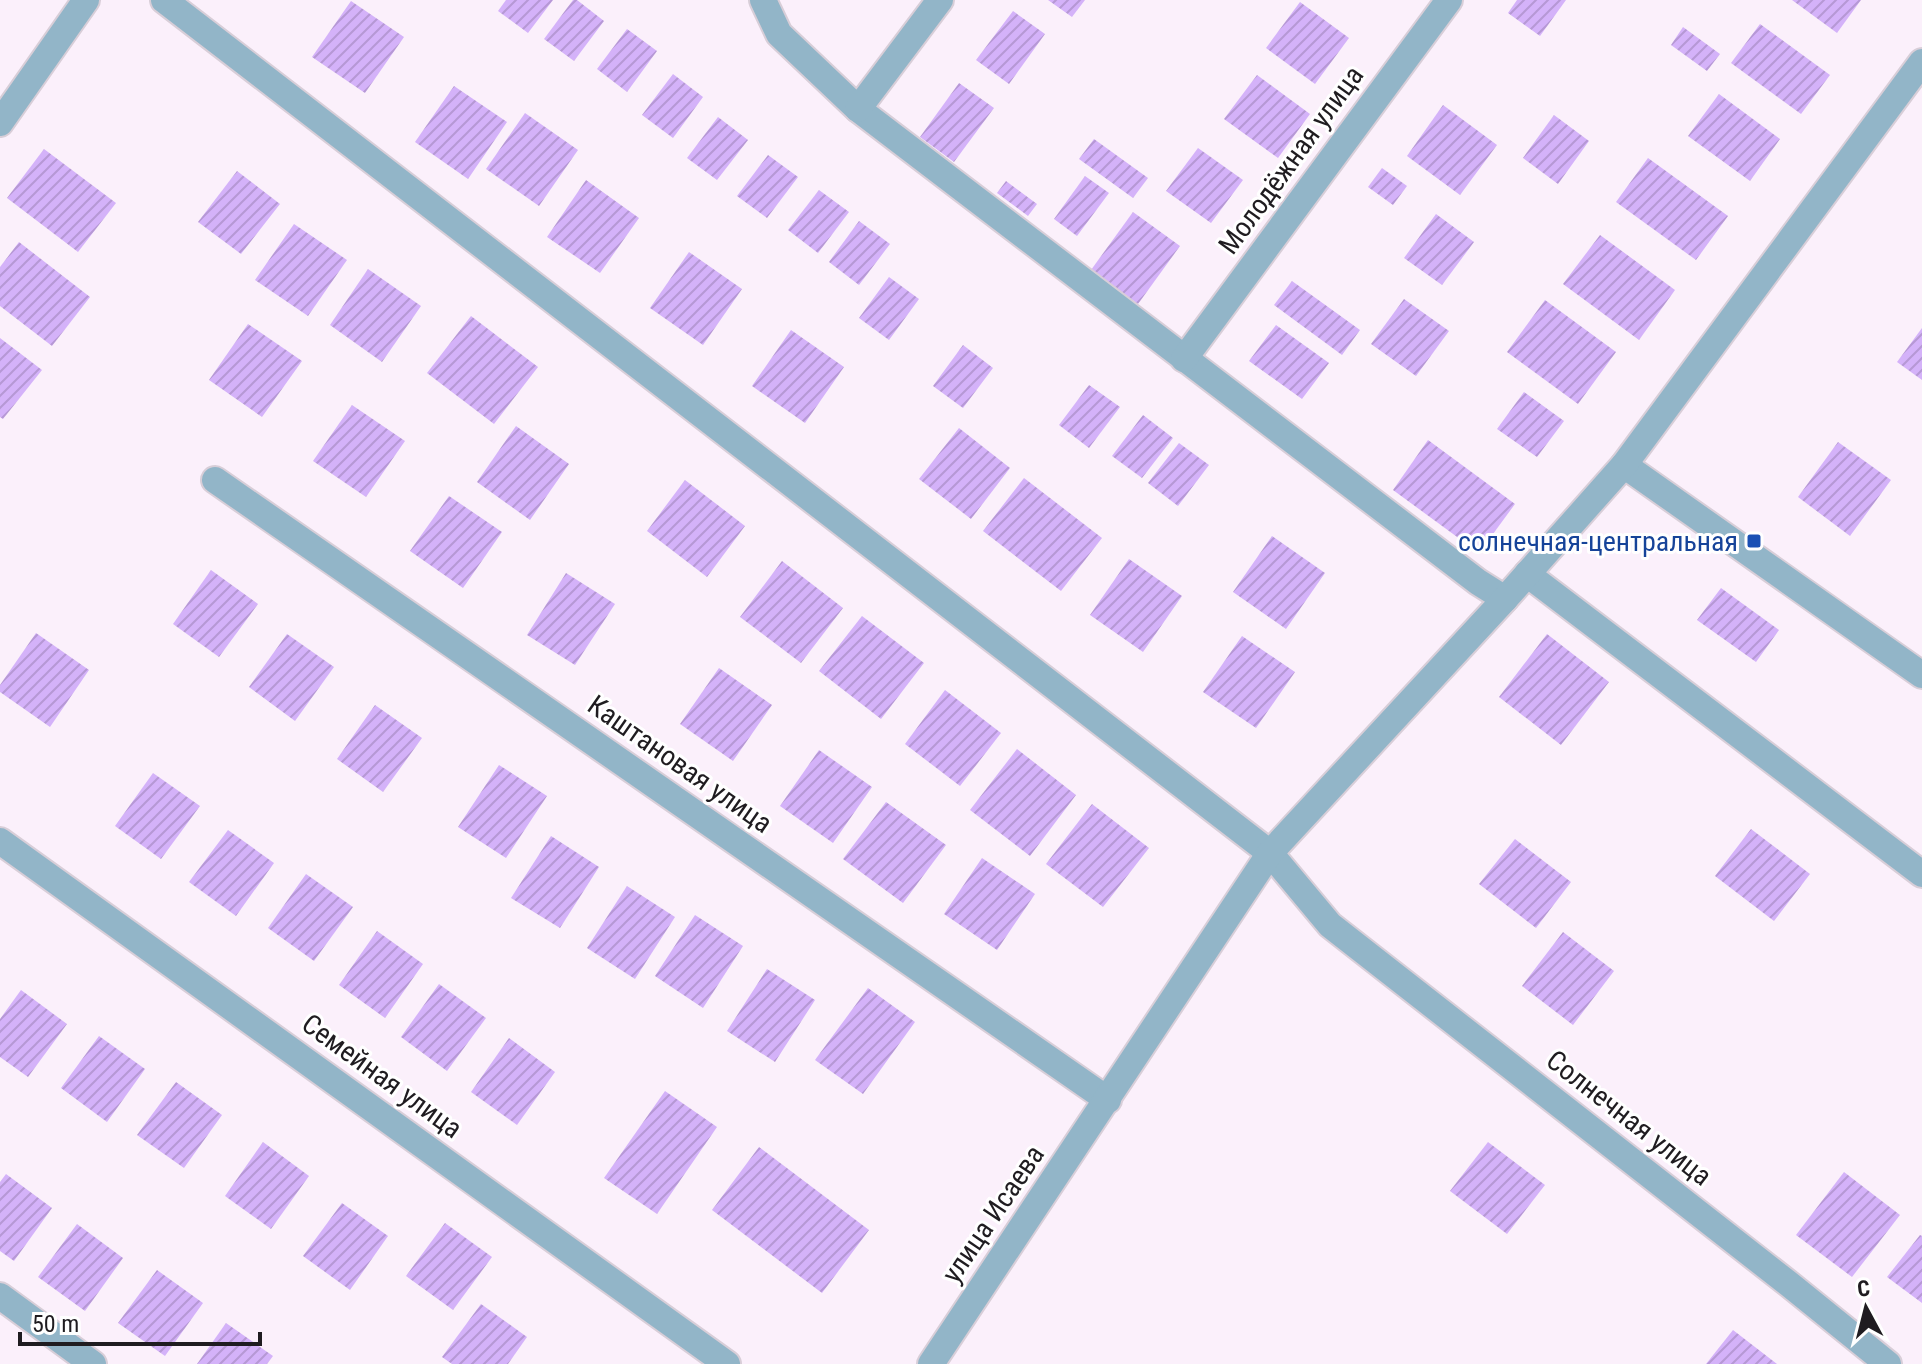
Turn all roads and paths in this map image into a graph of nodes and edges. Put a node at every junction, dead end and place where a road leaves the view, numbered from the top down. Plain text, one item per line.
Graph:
1 (86, 0) edge
2 (164, 0) edge
3 (763, 0) edge
4 (940, 0) edge
5 (1449, 0) edge
6 (1922, 62) edge
7 (858, 109) junction
8 (0, 123) edge
9 (1184, 359) junction
10 (1624, 465) junction
11 (215, 480) dead end
12 (1527, 574) junction
13 (1505, 599) junction
14 (1922, 675) edge
15 (0, 841) edge
16 (1270, 853) junction
17 (1922, 874) edge
18 (1108, 1100) junction
19 (0, 1296) edge
20 (93, 1364) edge
21 (727, 1364) edge
22 (931, 1364) edge
23 (1888, 1364) edge

1 - 8 street
2 - 16 street, Солнечная улица
3 - 7 street
4 - 7 street
5 - 9 street, Молодёжная улица
6 - 10 street, улица Исаева
7 - 9 street
9 - 13 street
10 - 12 street, улица Исаева
10 - 14 street
11 - 18 street, Каштановая улица
12 - 13 street, улица Исаева
12 - 17 street
13 - 16 street, улица Исаева
15 - 21 street, Семейная улица
16 - 18 street, улица Исаева
16 - 23 street, Солнечная улица
18 - 22 street, улица Исаева
19 - 20 street

